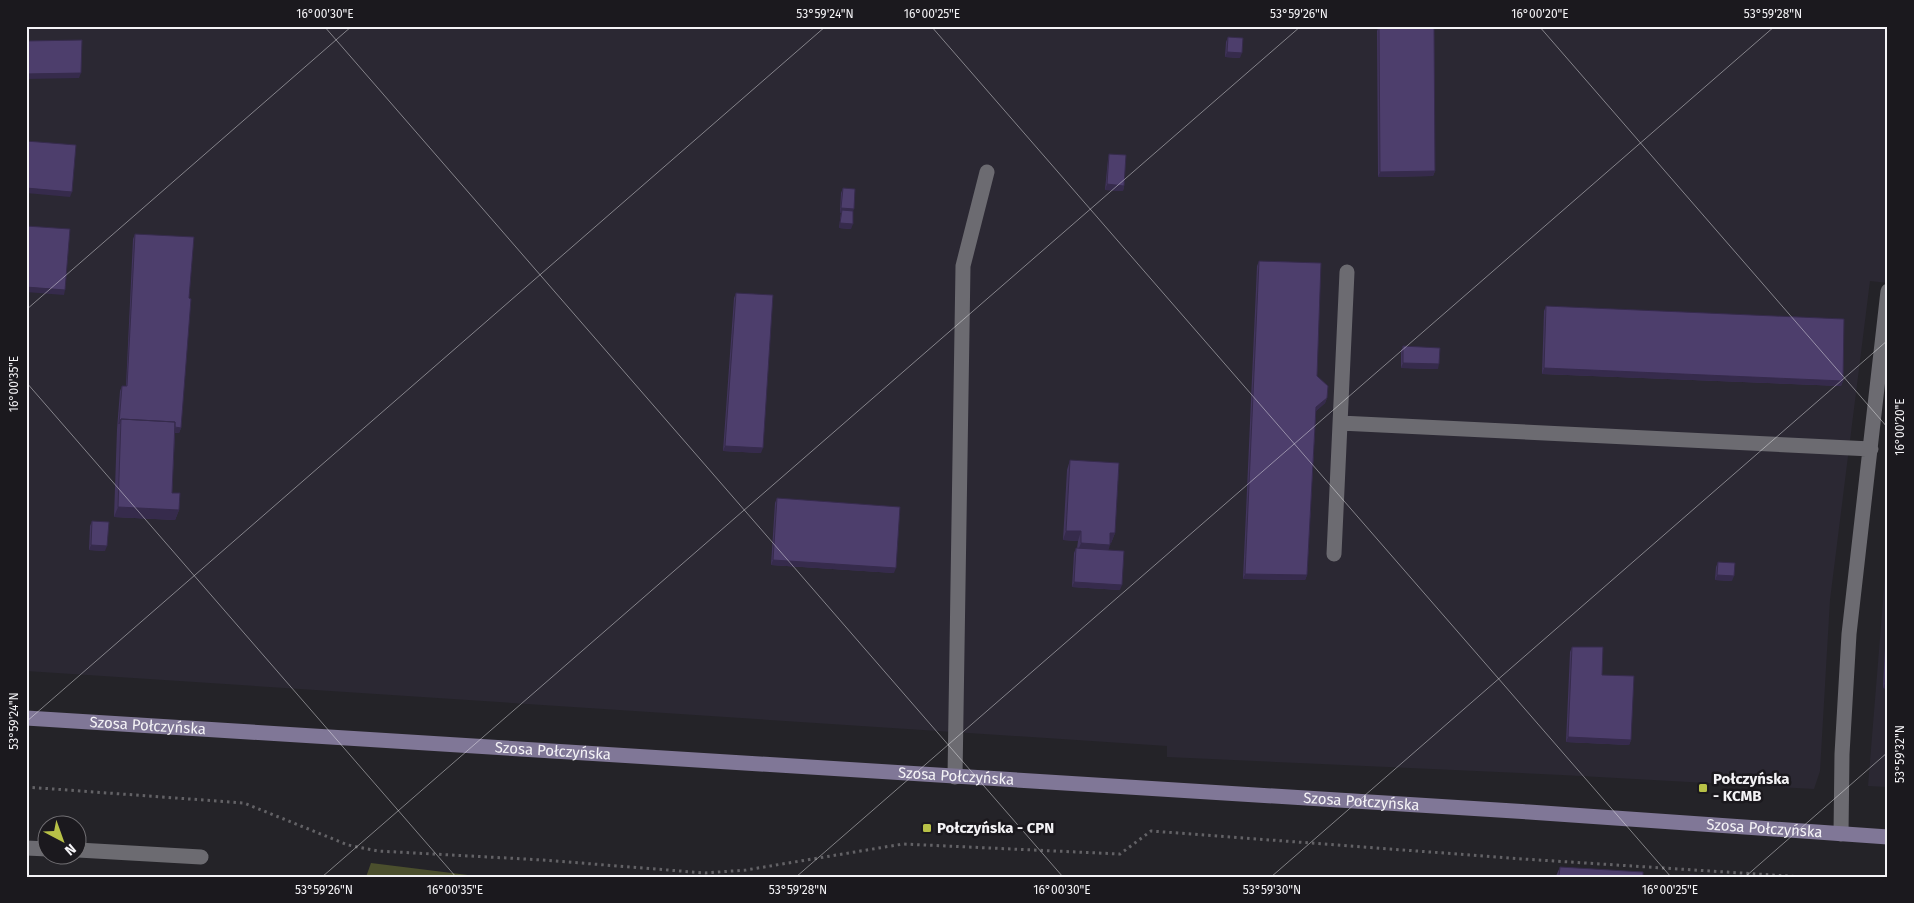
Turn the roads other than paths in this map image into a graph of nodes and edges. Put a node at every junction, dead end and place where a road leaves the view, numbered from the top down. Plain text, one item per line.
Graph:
1 (987, 172) dead end
2 (1347, 272) dead end
3 (1888, 291) edge
4 (1340, 423) junction
5 (1871, 449) junction
6 (1334, 554) dead end
7 (26, 718) edge
8 (955, 777) junction
9 (1841, 834) junction
10 (1888, 837) edge
11 (88, 851) edge
12 (200, 857) dead end

1 - 8 street
2 - 4 street
3 - 5 street
4 - 5 street
4 - 6 street
5 - 9 street
7 - 8 main road, Szosa Połczyńska
8 - 9 main road, Szosa Połczyńska
9 - 10 main road, Szosa Połczyńska
11 - 12 street

